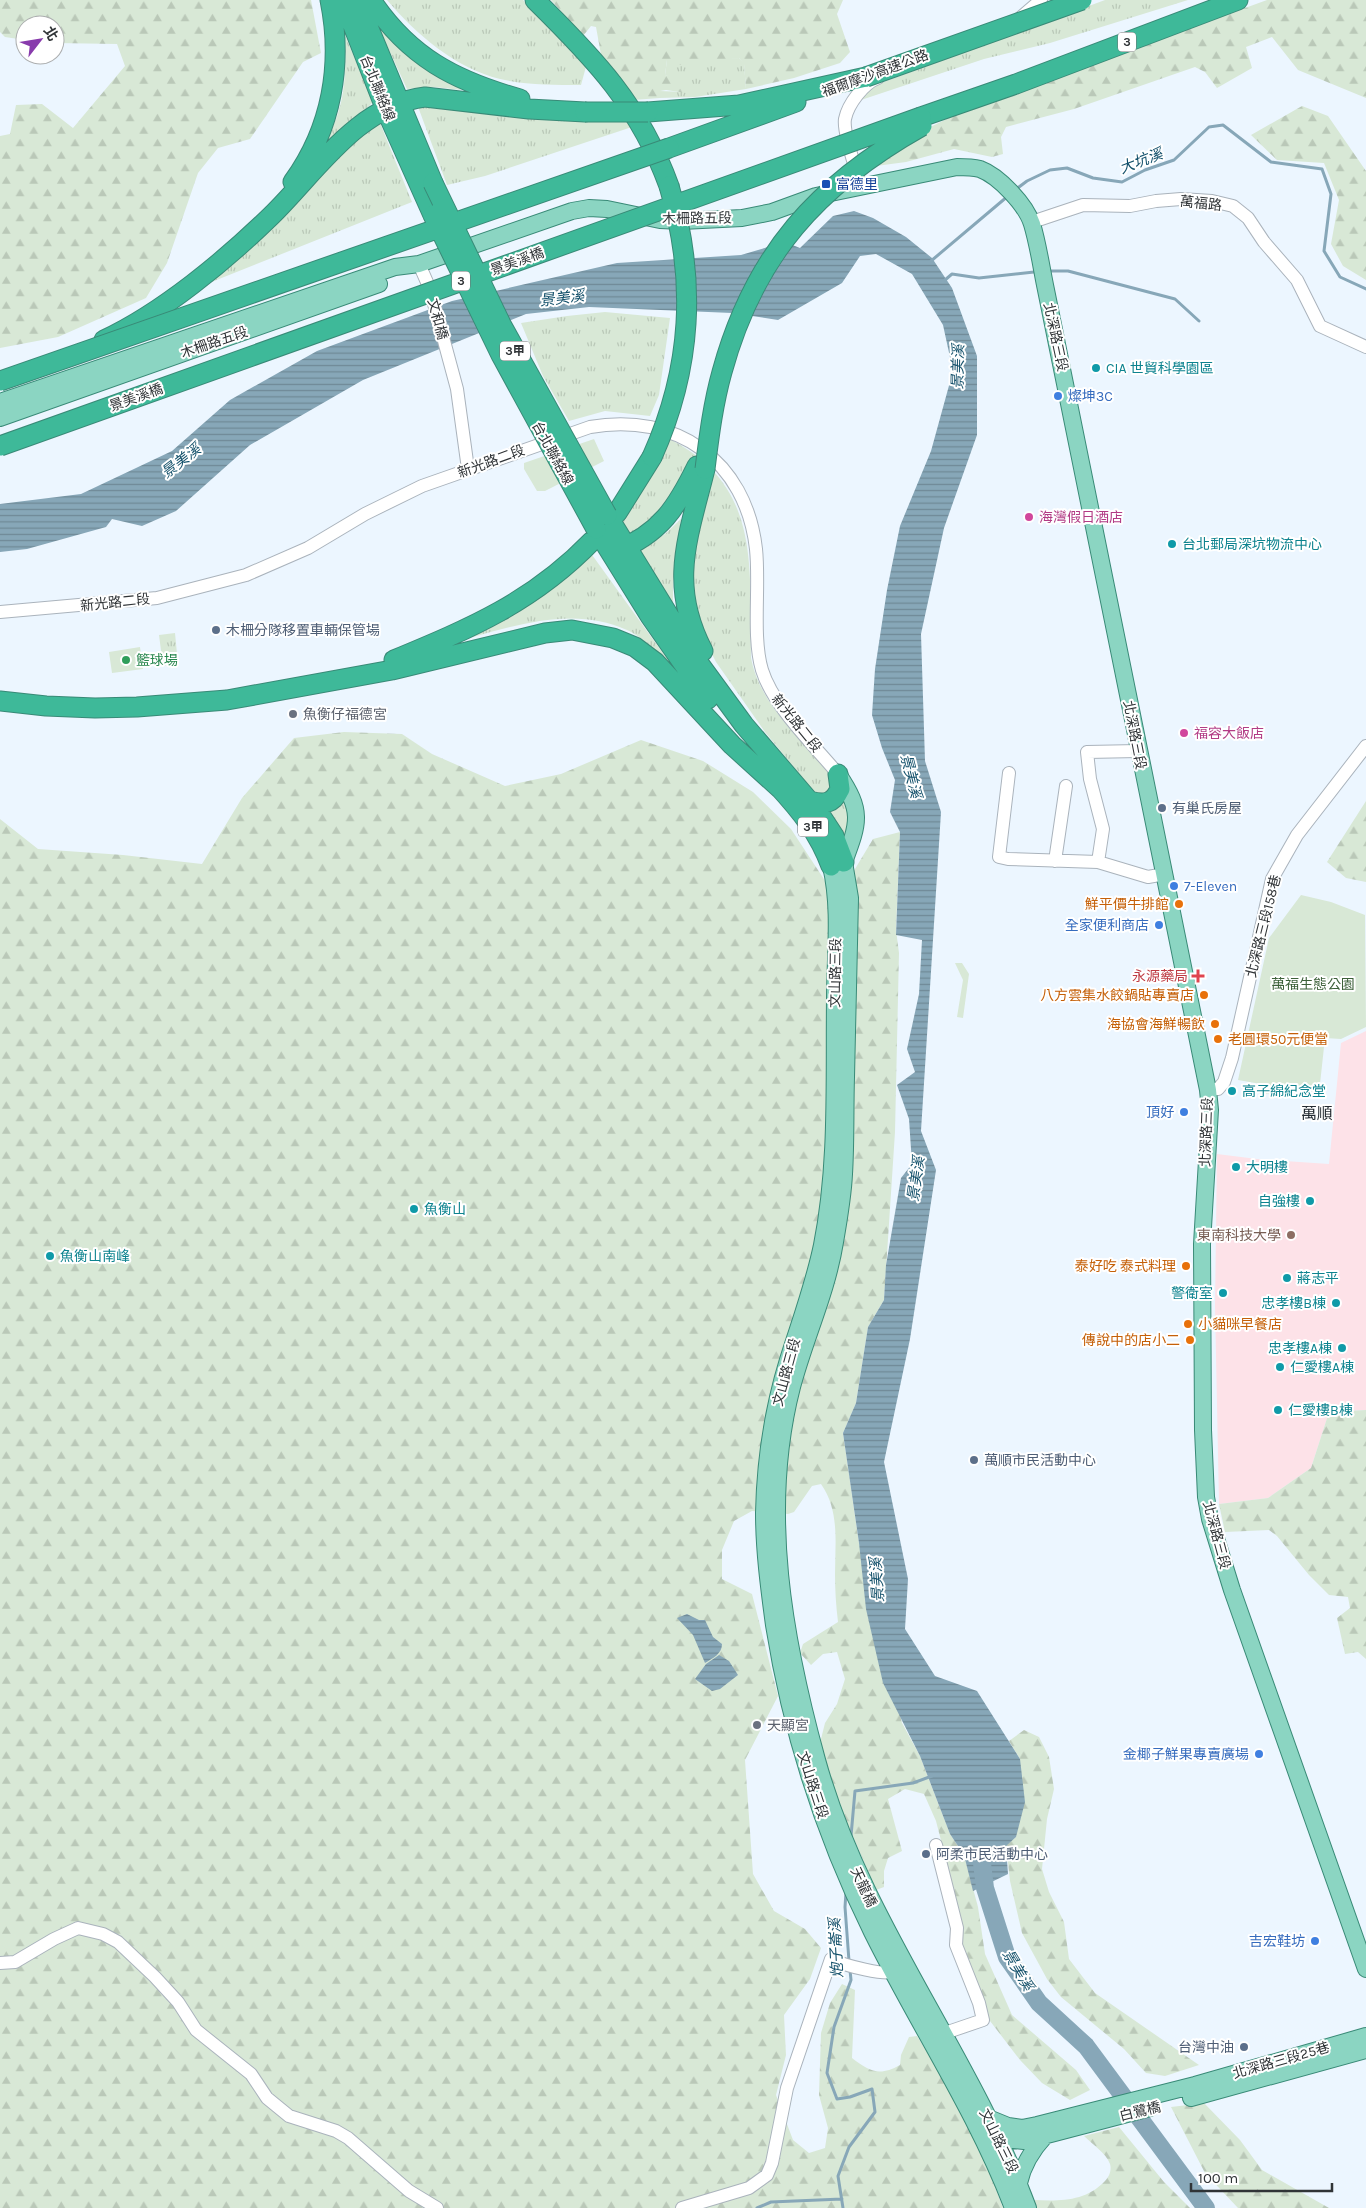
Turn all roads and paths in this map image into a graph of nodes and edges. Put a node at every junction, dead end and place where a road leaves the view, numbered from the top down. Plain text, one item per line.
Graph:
1 (330, 0) edge
2 (343, 0) edge
3 (357, 0) edge
4 (371, 0) edge
5 (535, 0) edge
6 (1041, 0) edge
7 (1082, 0) edge
8 (1238, 0) edge
9 (529, 106) junction
10 (392, 107) junction
11 (741, 113) junction
12 (922, 121) junction
13 (861, 187) junction
14 (1032, 222) junction
15 (244, 241) junction
16 (422, 269) junction
17 (1366, 347) edge
18 (0, 380) edge
19 (2, 407) edge
20 (0, 446) edge
21 (701, 468) junction
22 (468, 469) junction
23 (603, 524) junction
24 (618, 550) junction
25 (0, 612) edge
26 (331, 680) junction
27 (0, 701) edge
28 (1366, 746) edge
29 (764, 750) junction
30 (1138, 751) junction
31 (1009, 773) dead end
32 (838, 774) junction
33 (1066, 786) dead end
34 (785, 793) junction
35 (810, 801) junction
36 (1055, 861) junction
37 (1098, 862) junction
38 (837, 864) junction
39 (1165, 874) junction
40 (1208, 1090) junction
41 (936, 1845) dead end
42 (847, 1864) joint
43 (875, 1925) joint
44 (0, 1963) edge
45 (1366, 1969) edge
46 (899, 1970) junction
47 (942, 2034) junction
48 (1366, 2036) edge
49 (1366, 2050) edge
50 (1199, 2090) junction
51 (981, 2119) junction
52 (1075, 2122) junction
53 (1045, 2136) junction
54 (982, 2138) junction
55 (999, 2138) junction
56 (1019, 2183) junction
57 (437, 2208) edge
58 (682, 2208) edge
59 (1013, 2208) edge
60 (1028, 2208) edge

1 - 15 highway
2 - 10 highway, 台北聯絡線 / 3甲
3 - 10 highway, 台北聯絡線 / 3甲
4 - 9 highway
5 - 23 highway, bridge
6 - 13 street
7 - 11 highway, 福爾摩沙高速公路, bridge
8 - 12 highway, 3
9 - 10 highway
9 - 11 highway, bridge
10 - 15 highway
10 - 23 highway, 台北聯絡線 / 3甲, bridge
10 - 23 highway, 台北聯絡線 / 3甲, bridge
11 - 18 highway, bridge
12 - 20 highway, 景美溪橋 / 3, bridge
12 - 21 highway, bridge
13 - 14 main road, 木柵路五段
13 - 16 main road, 木柵路五段, bridge
14 - 17 street, 萬福路
14 - 30 main road, 北深路三段
15 - 18 highway, bridge
16 - 19 main road, 木柵路五段
16 - 22 street, 文和橋
21 - 24 highway
21 - 29 highway
22 - 25 street, 新光路二段
22 - 32 street, 新光路二段
23 - 24 highway, 台北聯絡線 / 3甲
23 - 26 highway
24 - 29 highway, 台北聯絡線 / 3甲
24 - 34 highway, 台北聯絡線 / 3甲
26 - 27 highway
26 - 34 highway
28 - 40 street, 北深路三段158巷
29 - 35 highway, 台北聯絡線 / 3甲
30 - 37 street
30 - 39 main road, 北深路三段
31 - 36 street
32 - 35 highway
32 - 38 main road, 新光路二段
33 - 36 street
34 - 38 highway, 台北聯絡線 / 3甲
35 - 38 highway, 台北聯絡線 / 3甲
36 - 37 street
37 - 39 street
38 - 42 main road, 文山路三段
39 - 40 main road, 北深路三段
40 - 45 main road, 北深路三段
41 - 47 street
42 - 43 main road, 天龍橋
43 - 46 main road, 文山路三段
44 - 57 street
46 - 47 main road, 文山路三段
46 - 51 main road, 文山路三段
46 - 58 street
47 - 51 main road, 文山路三段
48 - 50 main road, 北深路三段25巷
49 - 50 main road, 北深路三段25巷
50 - 52 main road, 白鷺橋
51 - 52 main road
51 - 54 main road, 文山路三段
51 - 55 main road, 文山路三段
52 - 53 main road
53 - 55 main road
53 - 56 main road
54 - 55 main road
54 - 59 main road, 文山路三段
55 - 56 main road, 文山路三段
56 - 60 main road, 文山路三段

